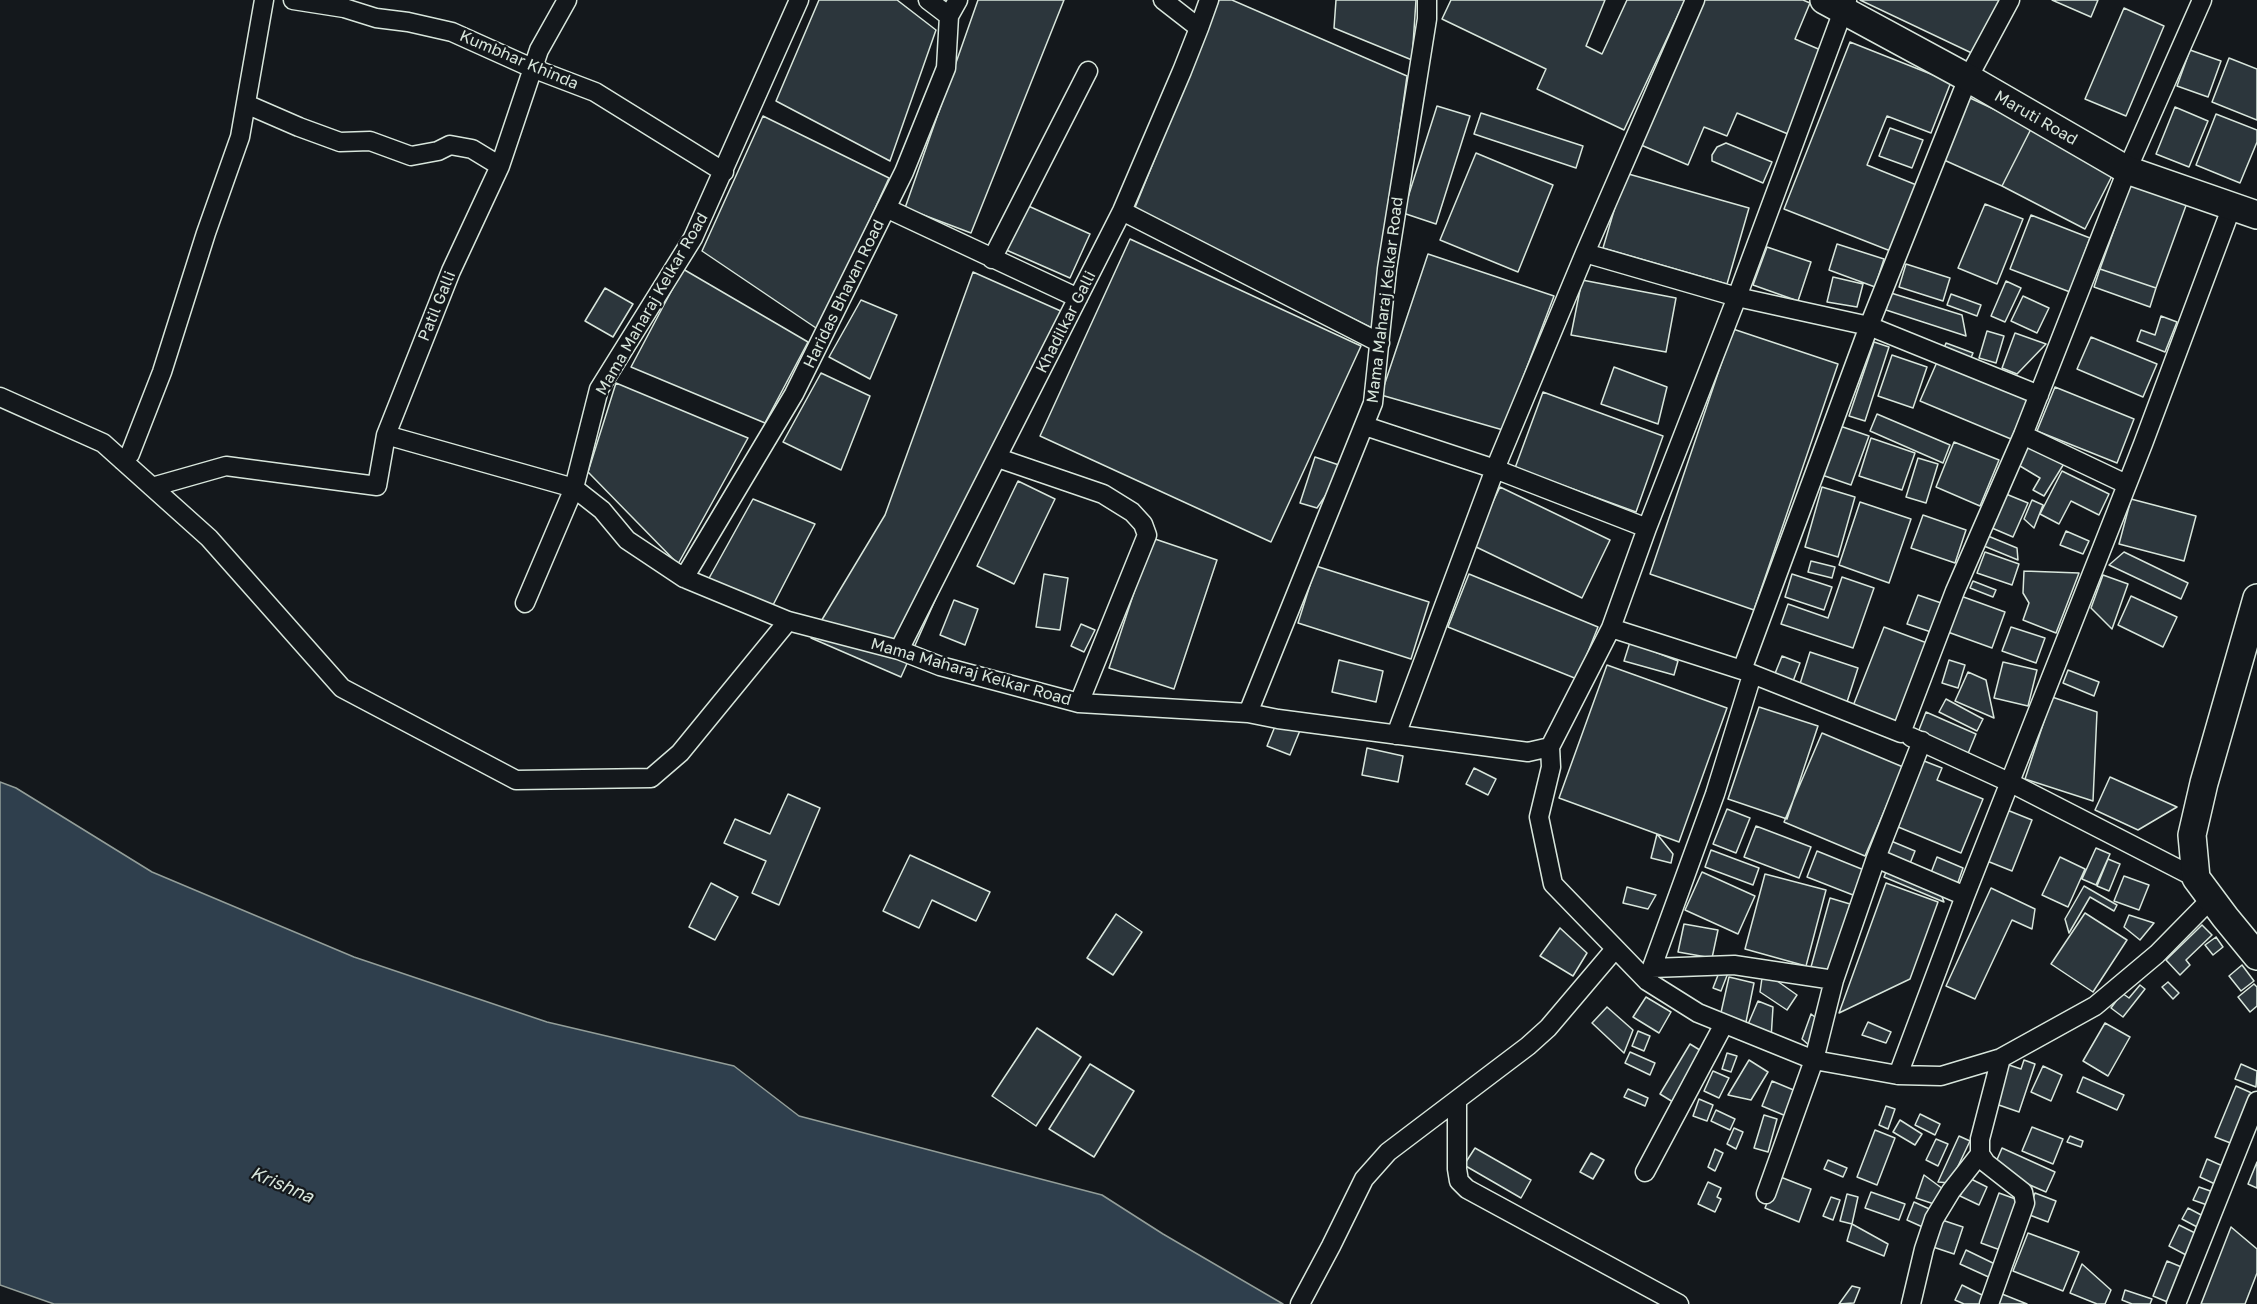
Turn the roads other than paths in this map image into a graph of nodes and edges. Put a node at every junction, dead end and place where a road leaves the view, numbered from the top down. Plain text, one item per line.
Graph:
1 (264, 0) edge
2 (293, 0) edge
3 (567, 0) edge
4 (799, 0) edge
5 (928, 0) edge
6 (1164, 0) edge
7 (1209, 0) edge
8 (1427, 0) edge
9 (1695, 0) edge
10 (2010, 0) edge
11 (2202, 0) edge
12 (1838, 3) edge
13 (953, 8) edge
14 (1199, 28) junction
15 (532, 68) junction
16 (1088, 71) dead end
17 (1968, 78) junction
18 (246, 104) junction
19 (500, 166) junction
20 (2127, 170) junction
21 (724, 172) junction
22 (2232, 206) junction
23 (886, 208) junction
24 (1122, 211) junction
25 (2257, 215) edge
26 (1585, 253) junction
27 (992, 259) junction
28 (1737, 297) junction
29 (1078, 298) junction
30 (1869, 326) junction
31 (1380, 343) junction
32 (2039, 395) junction
33 (0, 397) edge
34 (1365, 426) junction
35 (386, 435) junction
36 (2024, 435) junction
37 (998, 458) junction
38 (123, 461) junction
39 (1495, 469) junction
40 (2126, 484) junction
41 (152, 487) junction
42 (574, 488) junction
43 (1647, 528) junction
44 (684, 578) junction
45 (2257, 598) edge
46 (525, 603) dead end
47 (788, 621) junction
48 (1611, 628) junction
49 (899, 650) junction
50 (1747, 672) junction
51 (1079, 703) junction
52 (1248, 713) junction
53 (1901, 733) junction
54 (1396, 735) junction
55 (1922, 741) junction
56 (1550, 747) junction
57 (2011, 783) junction
58 (1876, 858) junction
59 (2204, 887) junction
60 (1965, 896) junction
61 (1615, 949) junction
62 (2257, 956) edge
63 (1650, 974) junction
64 (1834, 980) junction
65 (1724, 1024) junction
66 (2001, 1058) junction
67 (1814, 1060) junction
68 (1898, 1075) junction
69 (1457, 1100) junction
70 (2257, 1101) edge
71 (1980, 1154) junction
72 (1645, 1172) dead end
73 (1766, 1194) dead end
74 (1300, 1304) edge
75 (1679, 1304) edge
76 (1911, 1304) edge
77 (1989, 1304) edge
78 (2176, 1304) edge

1 - 18 street
2 - 15 street, Kumbhar Khinda
3 - 15 street, Patil Galli
4 - 21 street, Mama Maharaj Kelkar Road
5 - 13 street, Haridas Bhavan Road
6 - 14 street
7 - 14 street, Khadilkar Galli
8 - 31 street, Mama Maharaj Kelkar Road
9 - 26 street
10 - 17 street
11 - 20 street
12 - 17 street, Maruti Road
12 - 28 street
13 - 23 street, Haridas Bhavan Road
14 - 24 street, Khadilkar Galli
15 - 19 street, Patil Galli
15 - 21 street, Kumbhar Khinda
16 - 27 street
17 - 20 street, Maruti Road
17 - 30 street
18 - 19 street
18 - 38 street
19 - 35 street, Patil Galli
20 - 22 street, Maruti Road
20 - 32 street
21 - 42 street, Mama Maharaj Kelkar Road
22 - 25 street, Maruti Road
22 - 40 street
23 - 27 street
23 - 44 street, Haridas Bhavan Road
24 - 29 street, Khadilkar Galli
24 - 31 street
26 - 28 street
26 - 39 street
27 - 29 street
28 - 30 street
28 - 43 street
29 - 37 street, Khadilkar Galli
30 - 32 street
30 - 50 street
31 - 34 street, Mama Maharaj Kelkar Road
32 - 36 street
33 - 38 street
34 - 39 street
34 - 52 street, Mama Maharaj Kelkar Road
35 - 41 street, Patil Galli
35 - 42 street
36 - 40 street
36 - 53 street
37 - 49 street, Khadilkar Galli
37 - 51 street
38 - 41 street
39 - 43 street
39 - 54 street
40 - 57 street
41 - 47 street
42 - 44 street, Mama Maharaj Kelkar Road
42 - 46 street
43 - 48 street
44 - 47 street, Mama Maharaj Kelkar Road
45 - 59 street
47 - 49 street, Mama Maharaj Kelkar Road
48 - 50 street
48 - 56 street
49 - 51 street, Mama Maharaj Kelkar Road
50 - 53 street
50 - 63 street
51 - 52 street, Mama Maharaj Kelkar Road
52 - 54 street
53 - 55 street
54 - 56 street
55 - 57 street
55 - 58 street
56 - 61 street
57 - 59 street
57 - 60 street
58 - 60 street
58 - 64 street
59 - 62 street
59 - 66 street
60 - 68 street
61 - 63 street
61 - 69 street
63 - 64 street
63 - 65 street
64 - 67 street
65 - 67 street
65 - 72 street
66 - 68 street
66 - 71 street
67 - 68 street
67 - 73 street
69 - 74 street
69 - 75 street
70 - 78 street
71 - 76 street
71 - 77 street

